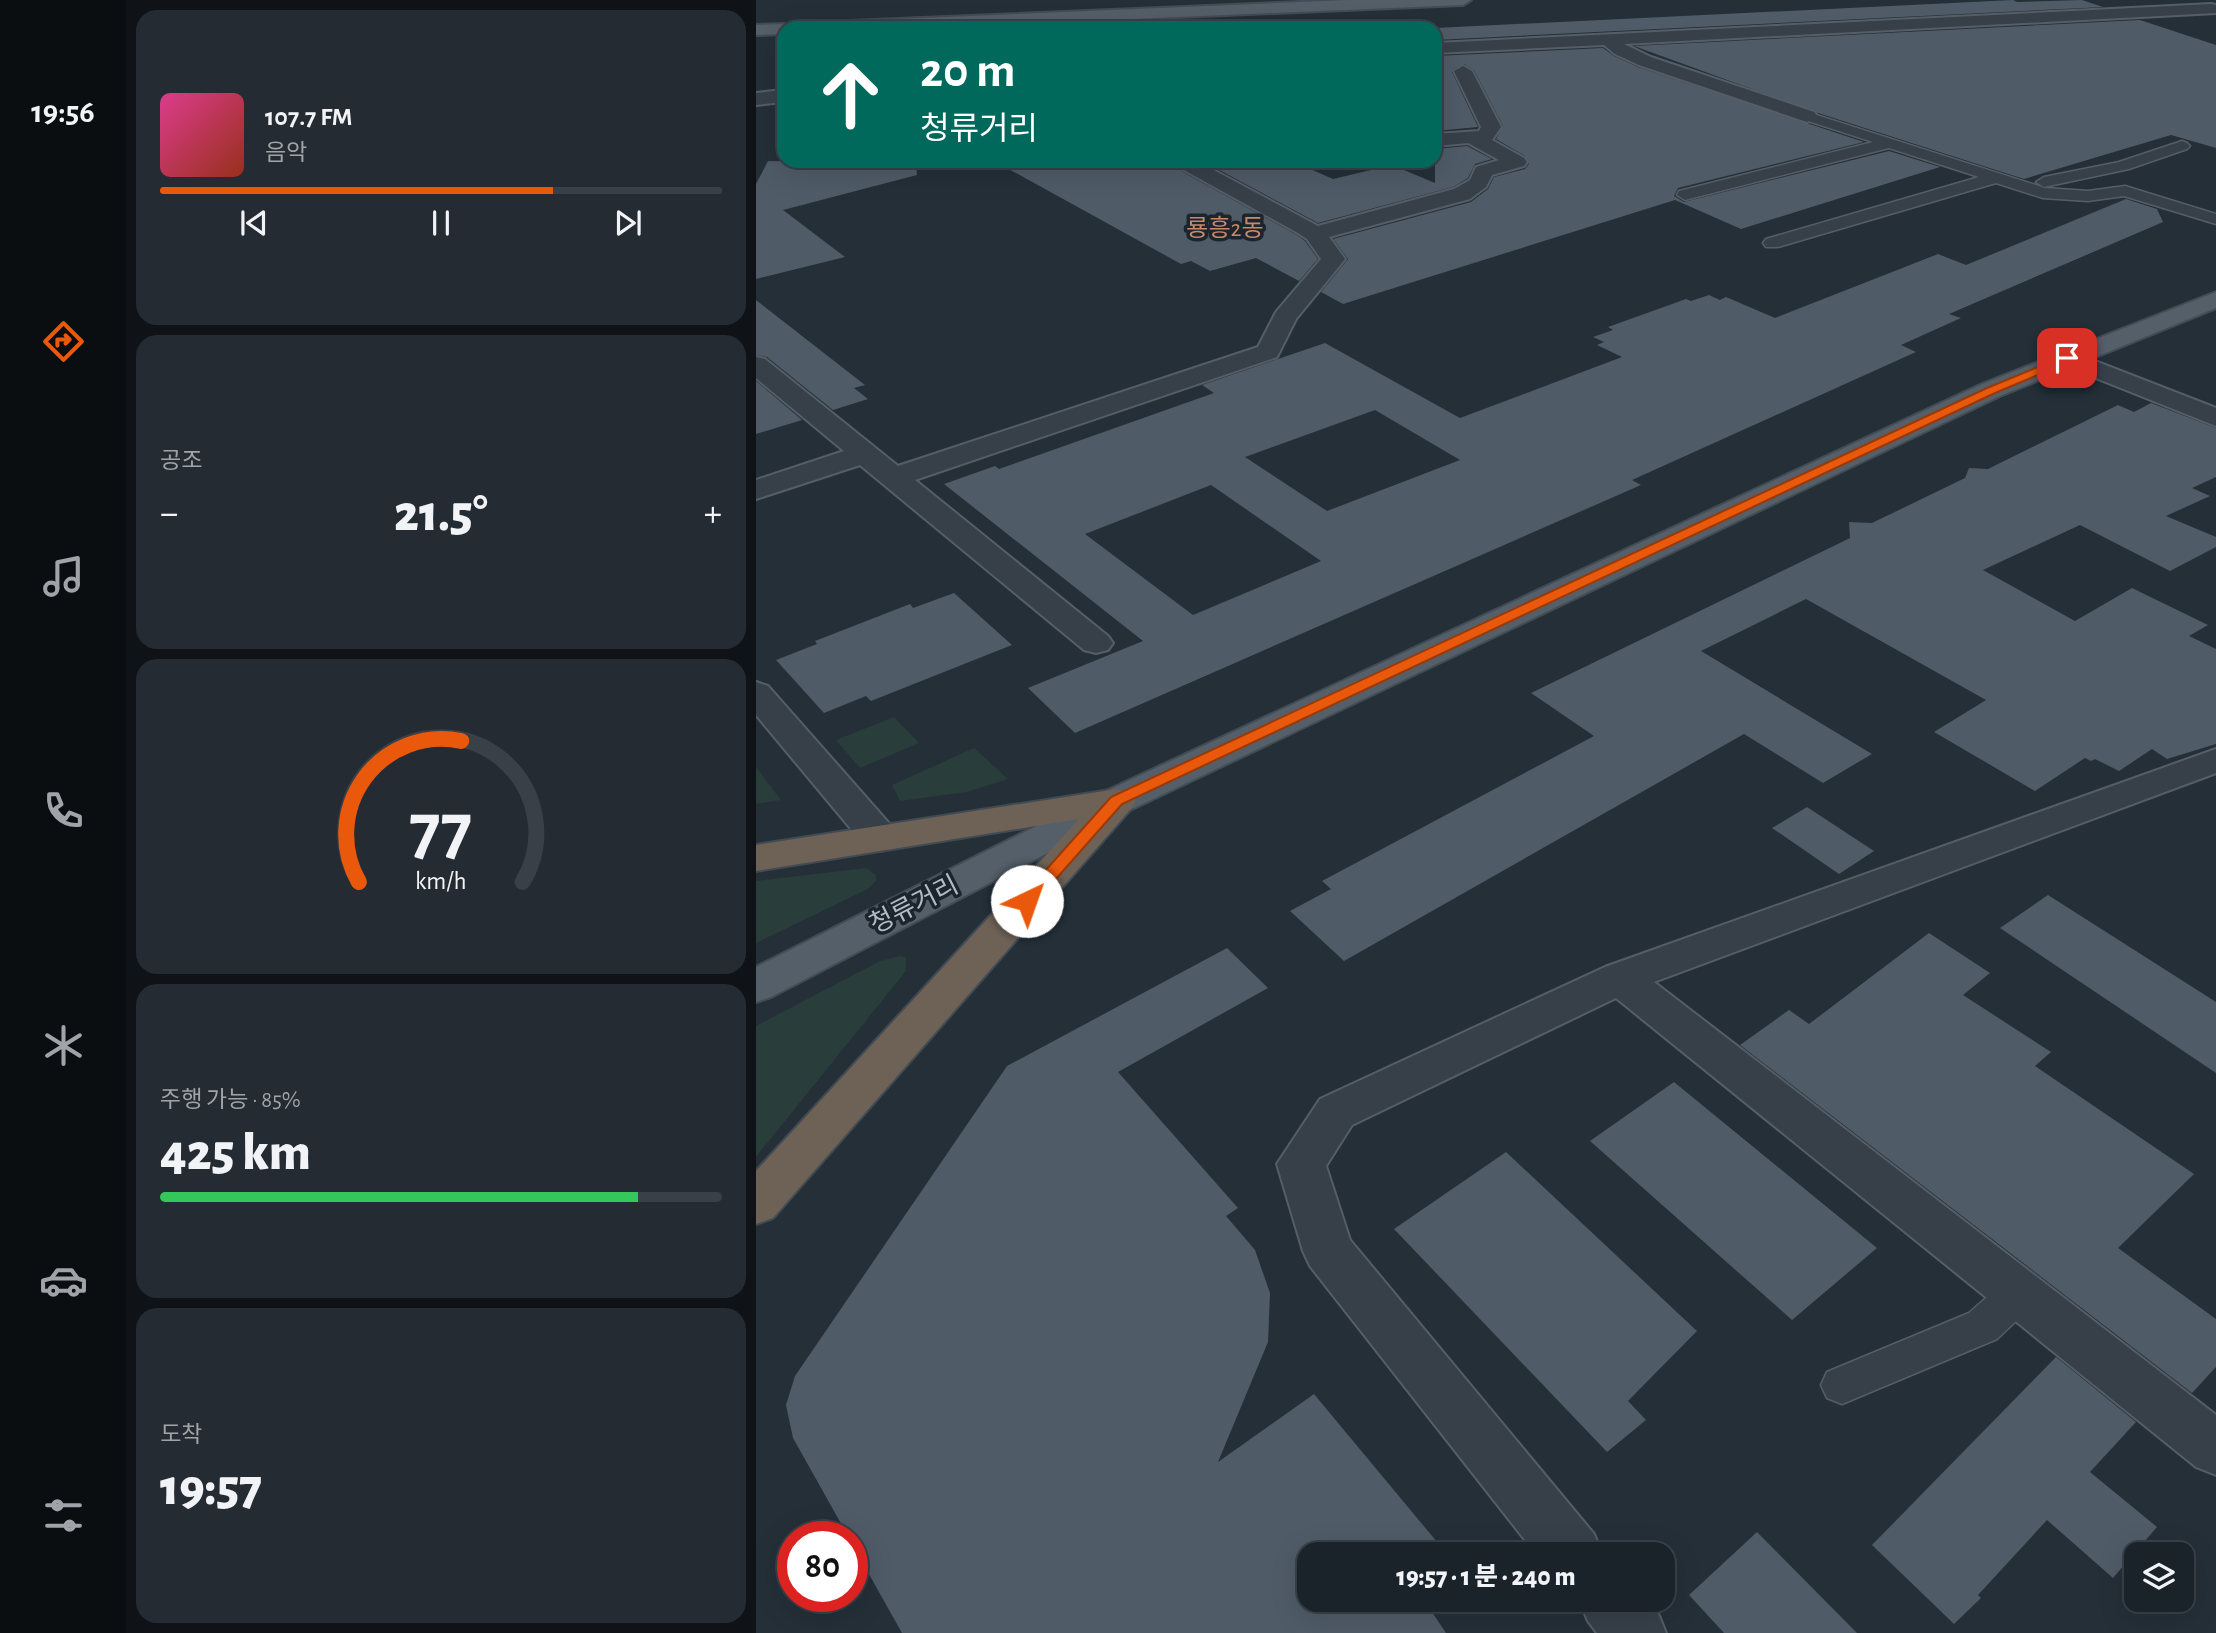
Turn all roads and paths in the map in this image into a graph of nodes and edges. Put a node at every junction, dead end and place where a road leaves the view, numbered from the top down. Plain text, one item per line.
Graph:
1 (1463, 0) edge
2 (2211, 9) dead end
3 (967, 21) edge
4 (777, 29) edge
5 (756, 30) edge
6 (1608, 40) junction
7 (1442, 48) edge
8 (1463, 71) dead end
9 (777, 97) edge
10 (756, 99) edge
11 (1807, 116) joint
12 (1471, 137) junction
13 (1442, 139) edge
14 (1889, 143) junction
15 (2182, 146) dead end
16 (1195, 168) edge
17 (1995, 178) junction
18 (2020, 186) junction
19 (1685, 195) dead end
20 (2216, 219) edge
21 (1315, 234) junction
22 (1772, 243) dead end
23 (2216, 299) edge
24 (2067, 358) junction
25 (756, 365) edge
26 (2216, 418) edge
27 (864, 454) junction
28 (892, 478) junction
29 (756, 490) edge
30 (1096, 643) dead end
31 (756, 693) edge
32 (770, 730) edge
33 (2216, 760) edge
34 (1117, 800) junction
35 (880, 838) junction
36 (756, 858) edge
37 (1620, 978) junction
38 (756, 986) edge
39 (756, 1204) edge
40 (2019, 1293) junction
41 (1842, 1385) dead end
42 (2216, 1448) edge
43 (1563, 1542) edge
44 (1618, 1612) edge
45 (1635, 1633) edge

1 - 3 main road
2 - 6 street
4 - 5 main road
6 - 7 street
6 - 11 street
8 - 12 street
9 - 10 street
11 - 14 lane
12 - 13 street
12 - 21 street
14 - 17 lane
14 - 19 lane
15 - 18 lane
16 - 21 street
17 - 18 lane
17 - 22 lane
18 - 20 lane
21 - 28 street
23 - 24 main road, 청류거리
24 - 26 street
24 - 34 main road, 청류거리
25 - 27 street
27 - 28 street
27 - 29 street
28 - 30 street
31 - 32 street
32 - 35 street
33 - 37 street
34 - 35 highway
34 - 38 main road, 청류거리
34 - 39 highway
35 - 36 highway
37 - 40 street
37 - 43 street
40 - 41 lane
40 - 42 street
44 - 45 street

